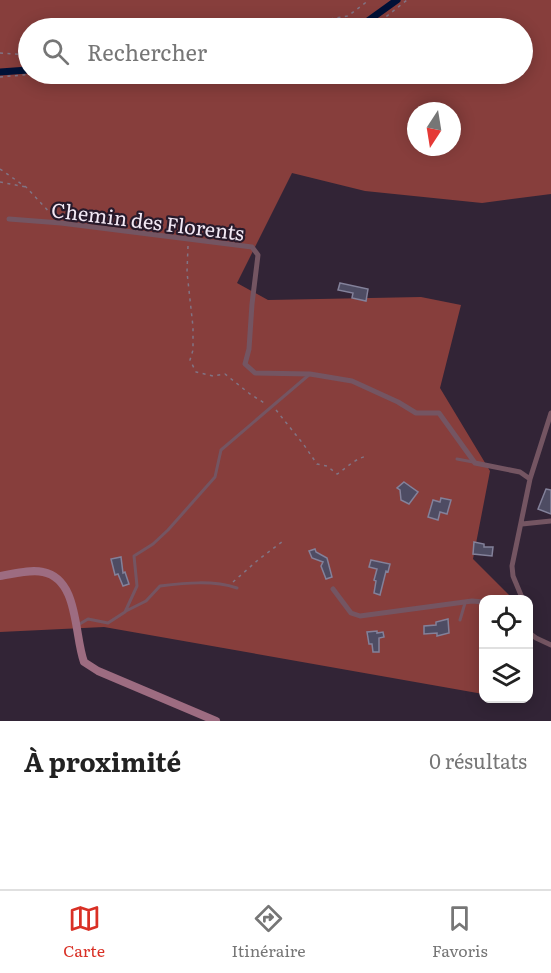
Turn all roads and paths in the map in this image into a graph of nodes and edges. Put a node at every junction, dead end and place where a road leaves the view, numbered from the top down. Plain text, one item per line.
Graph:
1 (369, 0) edge
2 (407, 0) edge
3 (336, 18) edge
4 (384, 18) edge
5 (0, 53) edge
6 (18, 54) edge
7 (18, 75) edge
8 (0, 76) edge
9 (0, 169) edge
10 (0, 182) edge
11 (26, 188) junction
12 (9, 219) dead end
13 (61, 223) junction
14 (188, 239) junction
15 (310, 374) junction
16 (271, 406) junction
17 (551, 413) edge
18 (367, 456) dead end
19 (457, 459) dead end
20 (475, 463) junction
21 (530, 479) junction
22 (551, 521) edge
23 (522, 524) junction
24 (283, 541) dead end
25 (0, 576) edge
26 (226, 584) junction
27 (237, 588) dead end
28 (333, 589) dead end
29 (521, 595) edge
30 (466, 602) junction
31 (479, 602) edge
32 (125, 612) junction
33 (460, 620) dead end
34 (76, 626) junction
35 (533, 636) edge
36 (551, 645) edge
37 (216, 721) edge

1 - 3 path
2 - 4 path
5 - 6 path
7 - 8 path
9 - 11 path
10 - 11 path
11 - 13 path
12 - 13 street, Chemin des Florents
13 - 14 street, Chemin des Florents
14 - 15 street, Chemin des Florents
14 - 16 path
15 - 16 lane
15 - 20 street, Chemin des Florents
16 - 18 path
16 - 32 lane
17 - 21 street
19 - 20 lane
20 - 21 street
21 - 23 street
22 - 23 street
23 - 29 street
24 - 26 path
25 - 34 street
26 - 27 lane
26 - 32 lane
28 - 30 street
30 - 31 street
30 - 33 lane
32 - 34 lane
34 - 37 street
35 - 36 street

